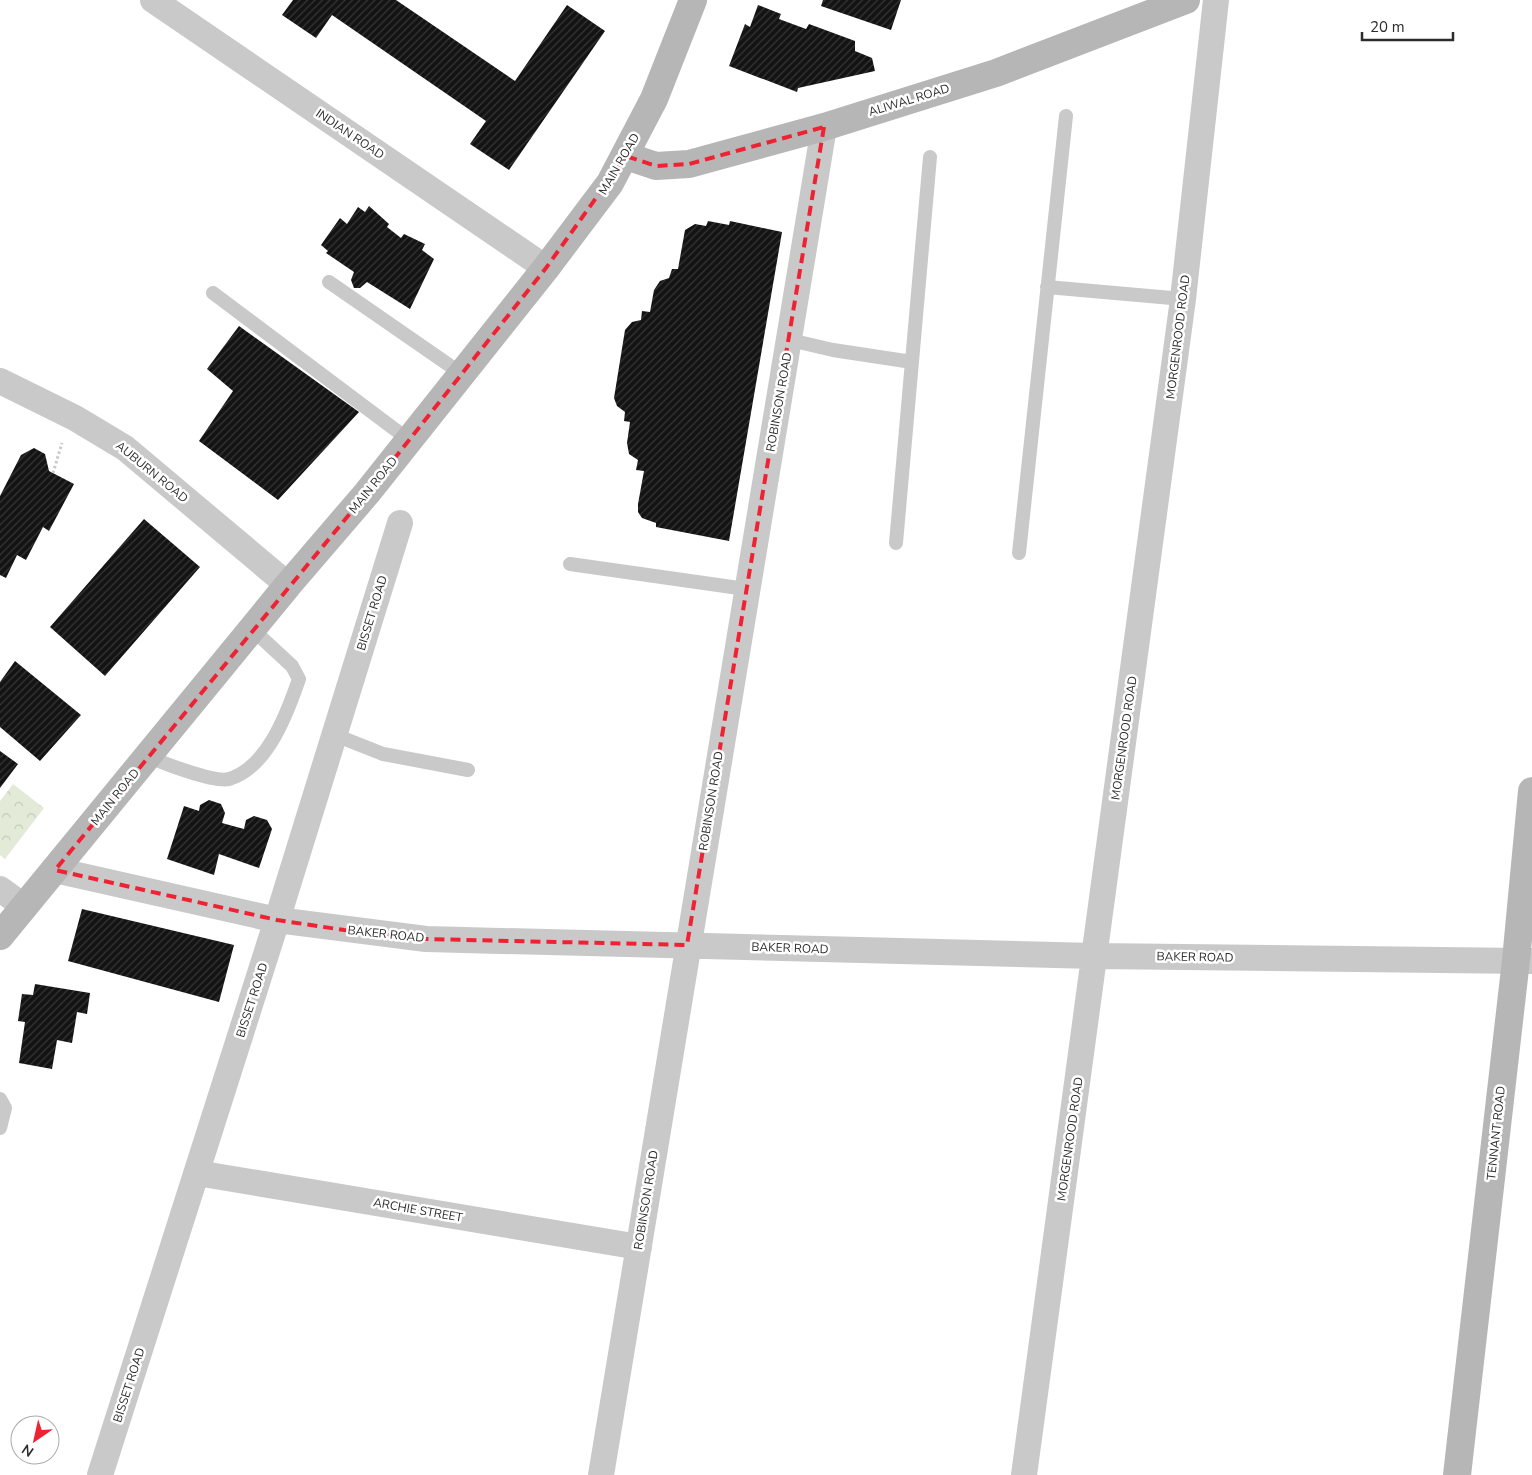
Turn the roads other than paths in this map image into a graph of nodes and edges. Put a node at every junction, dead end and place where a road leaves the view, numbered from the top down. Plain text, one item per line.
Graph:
1 (153, 0) edge
2 (694, 0) edge
3 (1186, 0) edge
4 (1216, 0) edge
5 (1066, 116) dead end
6 (824, 127) junction
7 (626, 156) junction
8 (930, 157) dead end
9 (546, 268) junction
10 (329, 282) dead end
11 (1047, 287) junction
12 (213, 293) dead end
13 (1183, 299) junction
14 (790, 340) junction
15 (912, 362) junction
16 (462, 374) junction
17 (0, 381) edge
18 (409, 440) junction
19 (400, 523) dead end
20 (896, 543) dead end
21 (1019, 552) dead end
22 (570, 564) dead end
23 (288, 585) junction
24 (746, 589) junction
25 (252, 629) junction
26 (335, 734) junction
27 (148, 756) junction
28 (468, 770) dead end
29 (1532, 792) edge
30 (55, 870) junction
31 (0, 889) edge
32 (25, 907) junction
33 (277, 920) junction
34 (0, 936) edge
35 (687, 945) junction
36 (1095, 956) junction
37 (1524, 960) edge
38 (0, 1099) edge
39 (0, 1128) edge
40 (197, 1173) junction
41 (639, 1247) junction
42 (100, 1475) edge
43 (601, 1475) edge
44 (1024, 1475) edge
45 (1457, 1475) edge

1 - 9 street, INDIAN ROAD
2 - 7 main road, MAIN ROAD
3 - 6 main road, ALIWAL ROAD
4 - 13 street, MORGENROOD ROAD
5 - 11 lane
6 - 7 main road, ALIWAL ROAD
6 - 14 street, ROBINSON ROAD
7 - 9 main road, MAIN ROAD
8 - 15 lane
9 - 16 main road, MAIN ROAD
10 - 16 lane
11 - 13 lane
11 - 21 lane
12 - 18 lane
13 - 36 street, MORGENROOD ROAD
14 - 15 lane
14 - 24 street, ROBINSON ROAD
15 - 20 lane
16 - 18 main road, MAIN ROAD
17 - 23 street, AUBURN ROAD
18 - 23 main road, MAIN ROAD
19 - 26 street, BISSET ROAD
22 - 24 lane
23 - 25 main road, MAIN ROAD
24 - 35 street, ROBINSON ROAD
25 - 27 main road, MAIN ROAD
25 - 27 lane
26 - 28 lane
26 - 33 street, BISSET ROAD
27 - 30 main road, MAIN ROAD
29 - 37 main road, TENNANT ROAD
30 - 32 main road, MAIN ROAD
30 - 33 street, BAKER ROAD
31 - 32 street
32 - 34 main road, MAIN ROAD
33 - 35 street, BAKER ROAD
33 - 40 street, BISSET ROAD
35 - 36 street, BAKER ROAD
35 - 41 street, ROBINSON ROAD
36 - 37 street, BAKER ROAD
36 - 44 street, MORGENROOD ROAD
37 - 45 main road, TENNANT ROAD
38 - 39 lane
40 - 41 street, ARCHIE STREET
40 - 42 street, BISSET ROAD
41 - 43 street, ROBINSON ROAD

